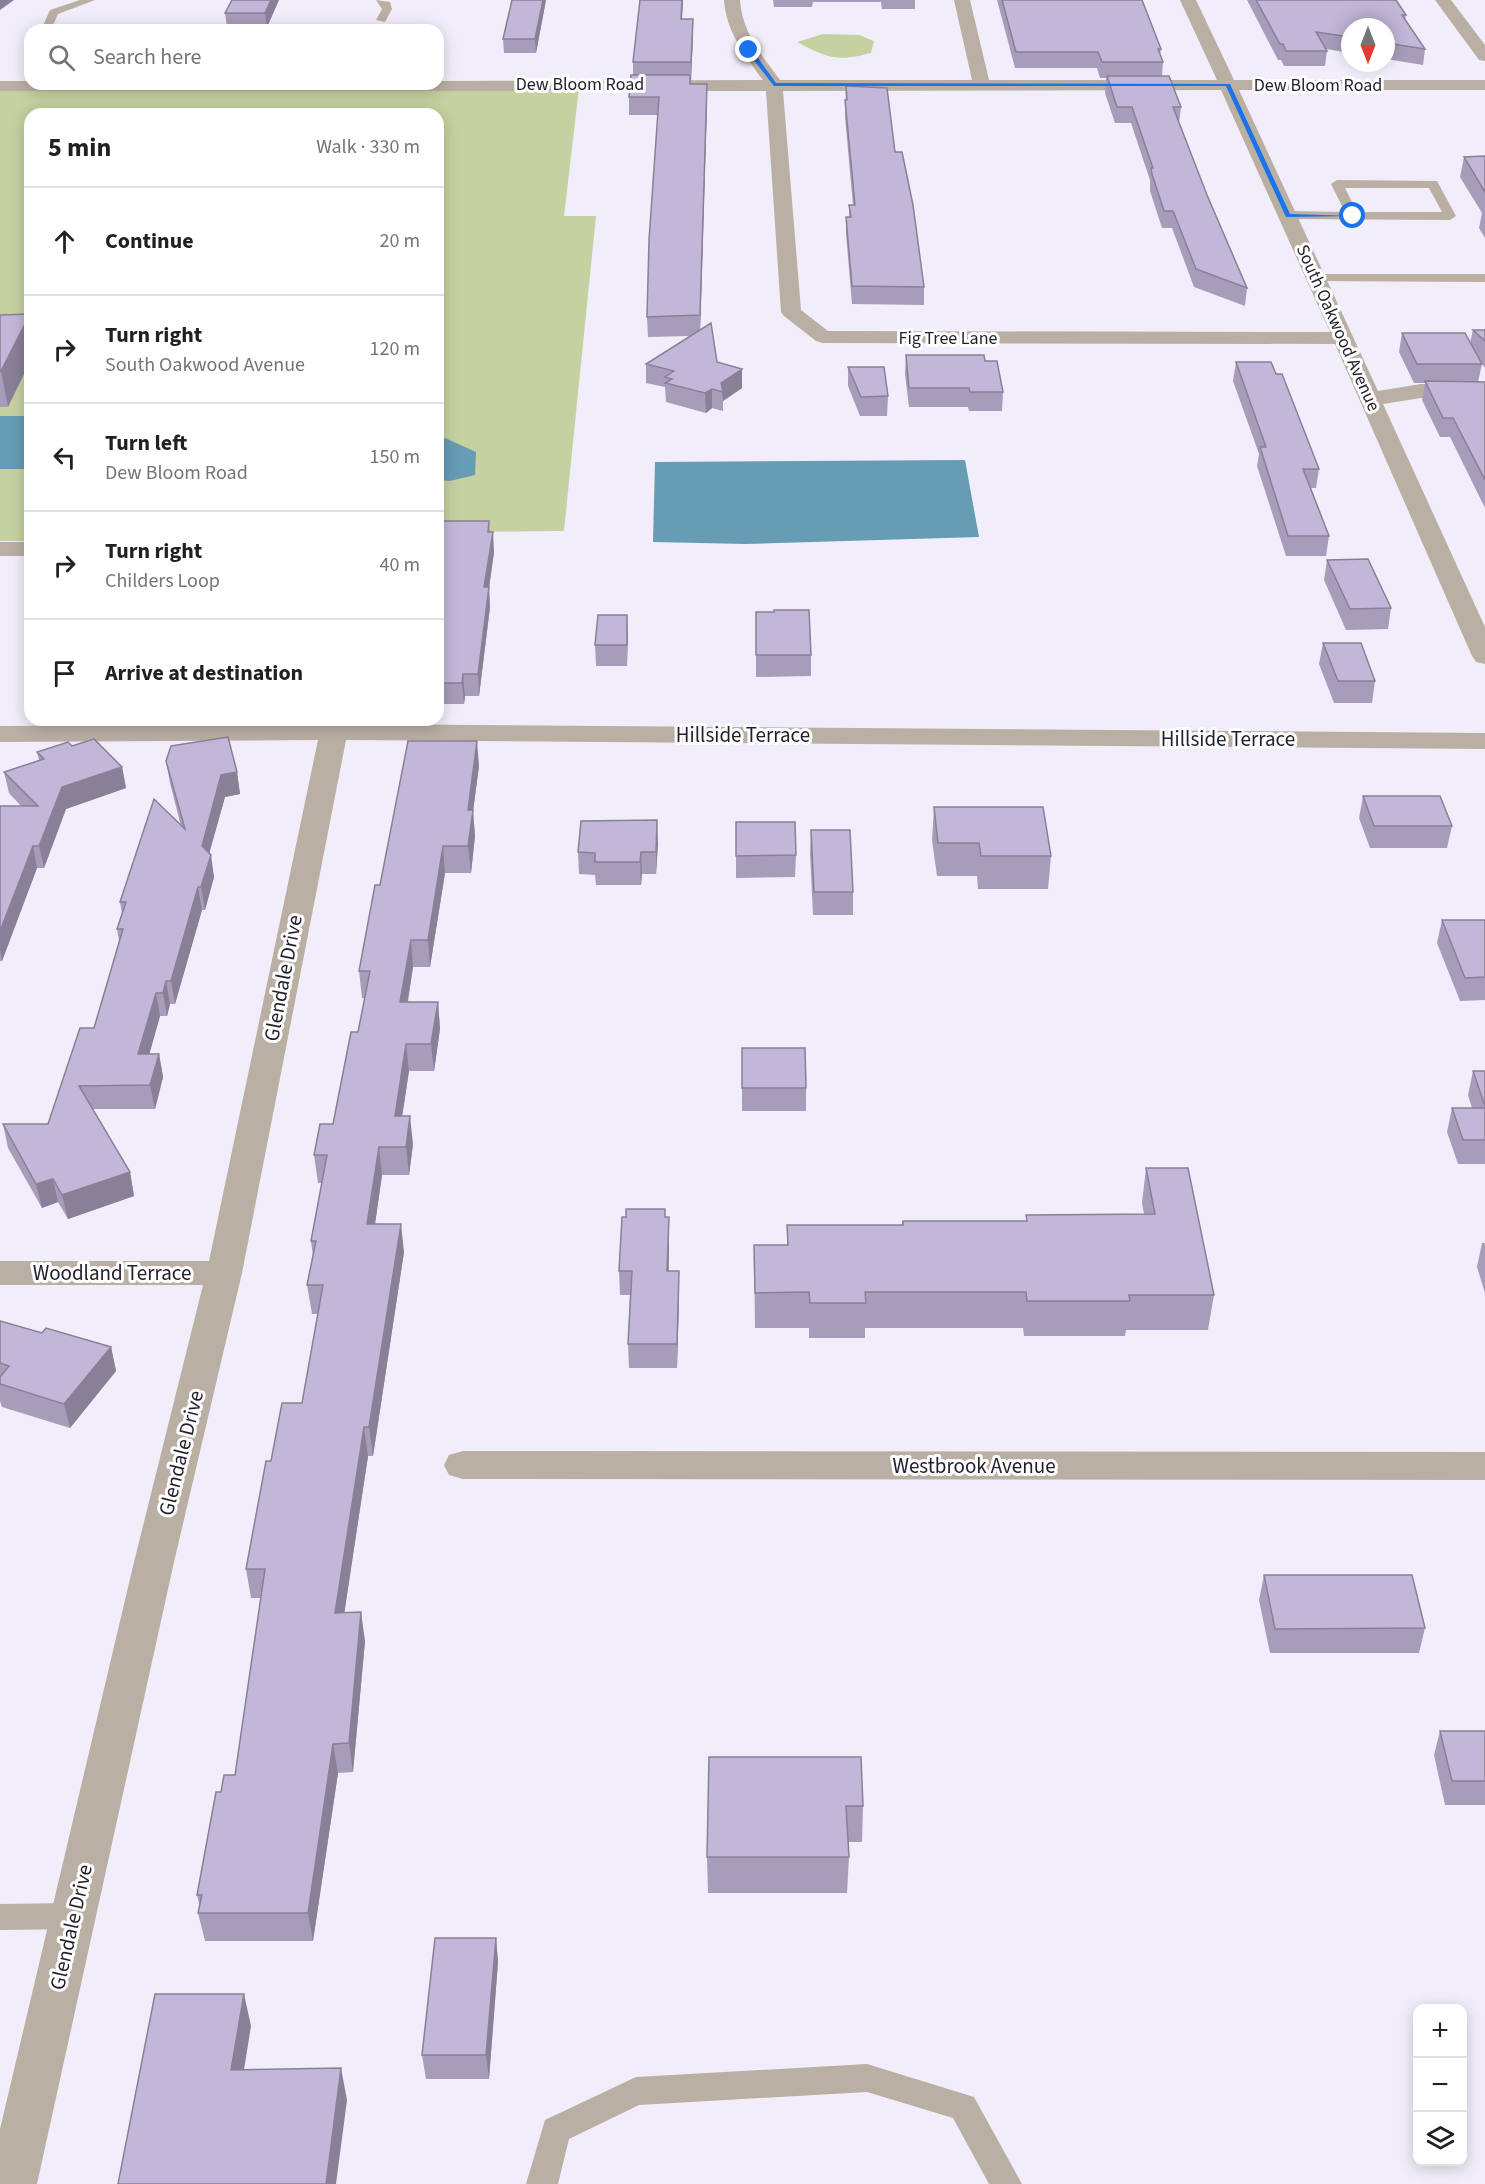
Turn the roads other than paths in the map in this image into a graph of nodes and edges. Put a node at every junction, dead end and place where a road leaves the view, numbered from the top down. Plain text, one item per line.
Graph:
1 (90, 0) edge
2 (381, 0) edge
3 (732, 0) edge
4 (962, 0) edge
5 (1188, 0) edge
6 (1443, 0) edge
7 (381, 20) dead end
8 (49, 24) edge
9 (1485, 56) edge
10 (444, 84) edge
11 (774, 84) junction
12 (24, 85) edge
13 (982, 85) junction
14 (1228, 85) junction
15 (1485, 85) edge
16 (0, 86) edge
17 (1288, 216) junction
18 (1353, 216) junction
19 (1316, 278) junction
20 (1485, 278) edge
21 (1343, 338) junction
22 (1485, 392) edge
23 (1370, 399) junction
24 (0, 549) edge
25 (24, 549) edge
26 (1485, 656) edge
27 (334, 726) edge
28 (0, 734) edge
29 (1485, 741) edge
30 (224, 1273) junction
31 (0, 1274) edge
32 (463, 1465) dead end
33 (1485, 1466) edge
34 (74, 1916) junction
35 (0, 1917) edge
36 (12, 2184) edge
37 (542, 2184) edge
38 (1006, 2184) edge

1 - 8 lane
2 - 7 lane
3 - 11 street
4 - 13 street
5 - 14 street, South Oakwood Avenue
6 - 9 street
10 - 11 street, Dew Bloom Road
11 - 13 street, Dew Bloom Road
11 - 21 street, Fig Tree Lane
12 - 16 street, Dew Bloom Road
13 - 14 street, Dew Bloom Road
14 - 15 street, Dew Bloom Road
14 - 17 street, South Oakwood Avenue
17 - 18 lane
17 - 19 street, South Oakwood Avenue
18 - 18 lane
19 - 20 lane
19 - 21 street, South Oakwood Avenue
21 - 23 street, South Oakwood Avenue
22 - 23 street
23 - 26 street, South Oakwood Avenue
24 - 25 street
27 - 28 street, Hillside Terrace
27 - 29 street, Hillside Terrace
27 - 30 street, Glendale Drive
30 - 31 street, Woodland Terrace
30 - 34 street, Glendale Drive
32 - 33 street, Westbrook Avenue
34 - 35 lane
34 - 36 street, Glendale Drive
37 - 38 lane

